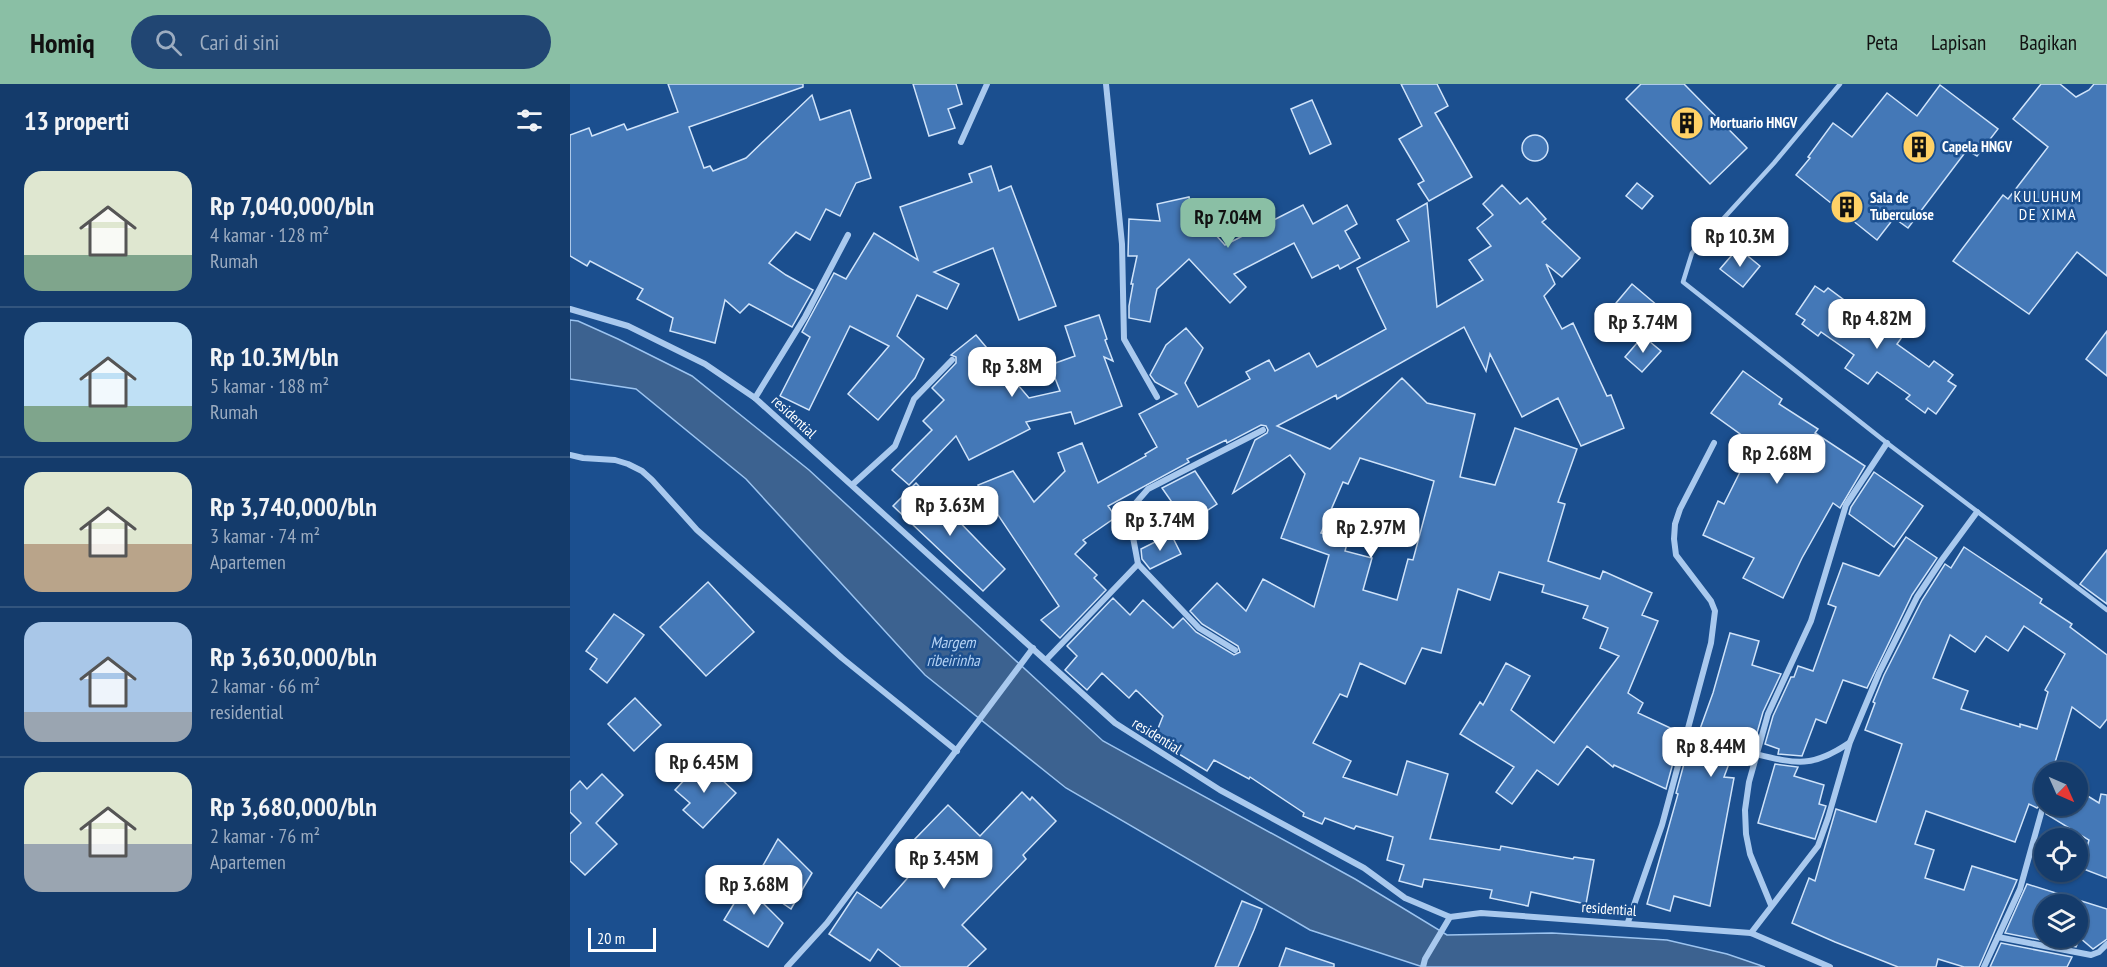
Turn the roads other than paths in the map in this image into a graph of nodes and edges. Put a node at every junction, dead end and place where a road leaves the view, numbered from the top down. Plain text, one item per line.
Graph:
1 (987, 84) edge
2 (1106, 84) edge
3 (1840, 84) edge
4 (960, 142) dead end
5 (848, 235) dead end
6 (570, 309) edge
7 (952, 360) dead end
8 (1157, 397) dead end
9 (756, 398) junction
10 (1263, 430) dead end
11 (1714, 443) dead end
12 (1887, 443) junction
13 (570, 455) edge
14 (852, 485) junction
15 (1977, 512) junction
16 (1138, 564) junction
17 (2107, 610) edge
18 (1034, 648) junction
19 (1235, 650) dead end
20 (1046, 660) junction
21 (1850, 742) junction
22 (957, 751) junction
23 (1756, 754) junction
24 (2040, 816) edge
25 (1771, 905) junction
26 (1450, 917) junction
27 (1628, 922) junction
28 (1751, 933) junction
29 (1998, 938) junction
30 (2107, 944) edge
31 (787, 967) edge
32 (1423, 967) edge
33 (1830, 967) edge
34 (1984, 967) edge

1 - 4 street
2 - 8 street
3 - 12 lane
5 - 9 street
6 - 9 street, residential
7 - 14 street
9 - 14 street, residential
10 - 16 street
11 - 27 street
12 - 15 lane
12 - 23 street
13 - 22 street
14 - 18 street, residential
15 - 17 lane
15 - 21 street
16 - 19 street
16 - 20 street
18 - 20 street, residential
18 - 22 street
20 - 26 street, residential
21 - 23 street
21 - 25 street
22 - 31 street
23 - 25 street
24 - 29 street
25 - 28 street
26 - 27 street, residential
26 - 32 street
27 - 28 street, residential
28 - 33 street, residential
29 - 30 street
29 - 34 street

